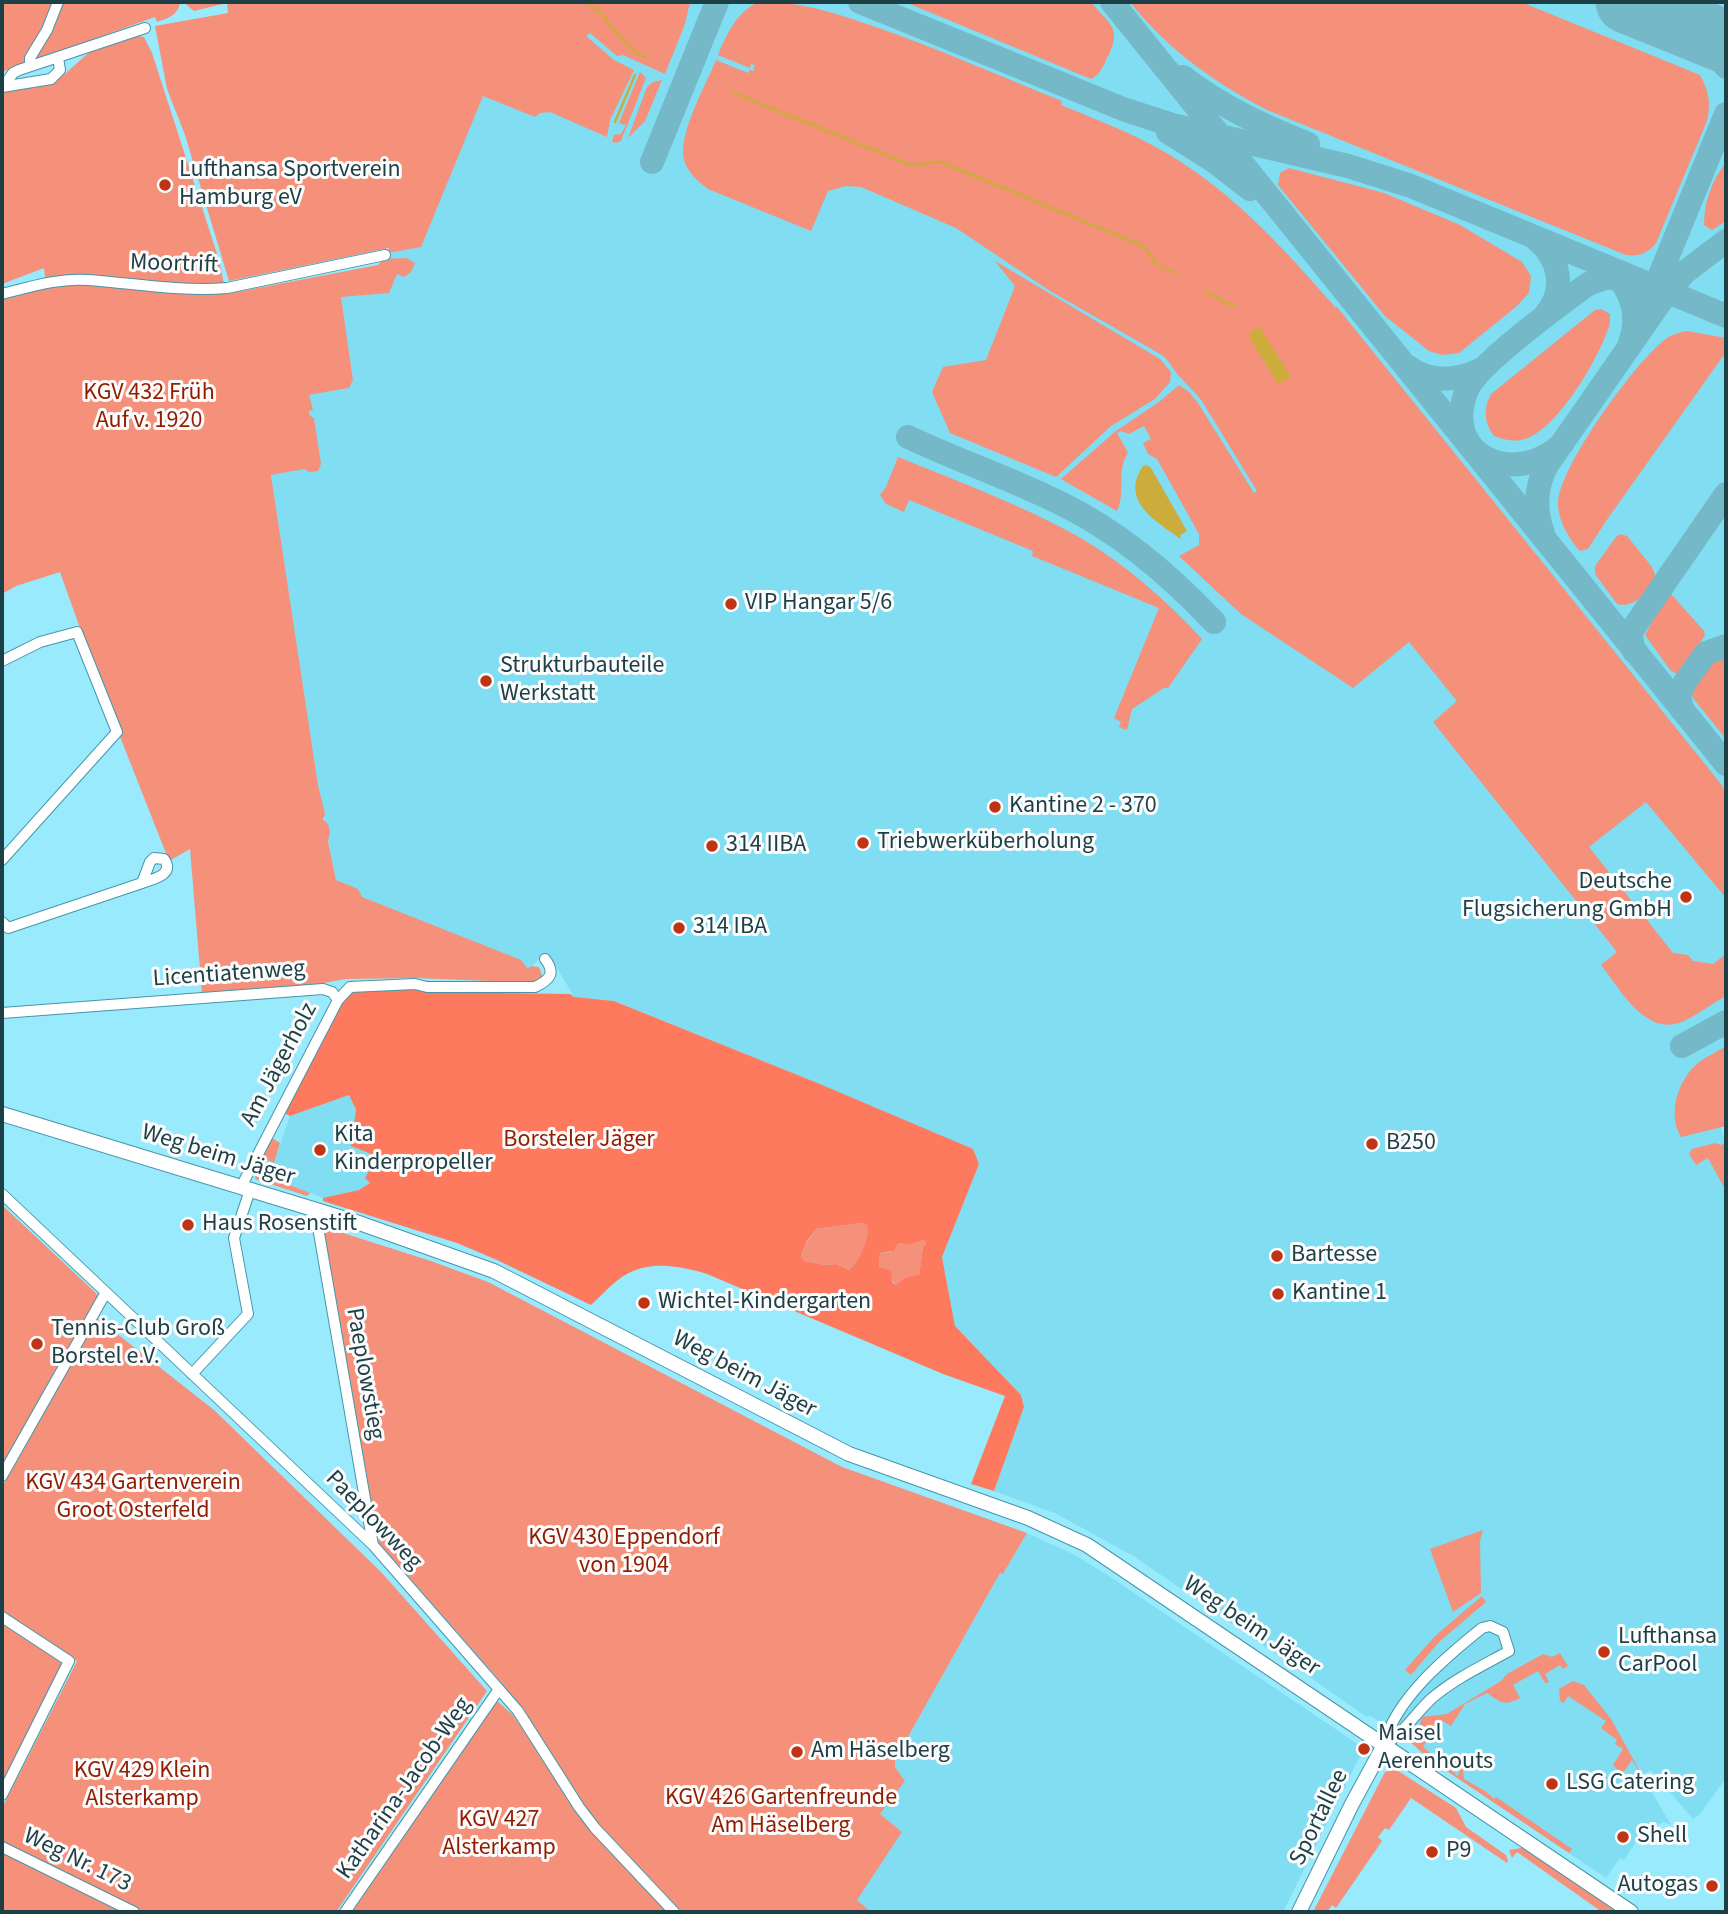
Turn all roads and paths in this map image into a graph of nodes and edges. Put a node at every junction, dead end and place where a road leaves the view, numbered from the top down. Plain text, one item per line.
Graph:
1 (58, 2) edge
2 (145, 28) dead end
3 (58, 58) junction
4 (30, 66) junction
5 (2, 87) edge
6 (385, 255) dead end
7 (2, 294) edge
8 (2, 661) edge
9 (2, 860) edge
10 (142, 883) dead end
11 (2, 922) edge
12 (545, 958) dead end
13 (338, 1000) junction
14 (2, 1013) edge
15 (2, 1114) edge
16 (246, 1188) junction
17 (2, 1194) edge
18 (314, 1210) junction
19 (105, 1293) junction
20 (192, 1374) junction
21 (2, 1476) edge
22 (373, 1545) junction
23 (2, 1617) edge
24 (499, 1689) junction
25 (1384, 1745) junction
26 (2, 1794) edge
27 (2, 1847) edge
28 (134, 1912) edge
29 (345, 1912) edge
30 (674, 1912) edge
31 (1299, 1912) edge
32 (1631, 1912) edge

1 - 4 street
2 - 3 street
3 - 4 street
3 - 5 street
4 - 5 street
6 - 7 street, Moortrift
8 - 9 street
10 - 11 street
12 - 13 street, Licentiatenweg
13 - 14 street, Licentiatenweg
13 - 16 street, Am Jägerholz
15 - 16 street, Weg beim Jäger
16 - 18 street, Weg beim Jäger
16 - 20 street, Am Jägerholz
17 - 19 street, Paeplowweg
18 - 22 street, Paeplowstieg
18 - 25 street, Weg beim Jäger
19 - 20 street, Paeplowweg
19 - 21 street
20 - 22 street, Paeplowweg
22 - 24 street, Paeplowweg
23 - 26 street
24 - 29 street, Katharina-Jacob-Weg
24 - 30 street, Paeplowweg
25 - 25 street
25 - 31 street, Sportallee
25 - 32 street, Weg beim Jäger
27 - 28 street, Weg Nr. 173

